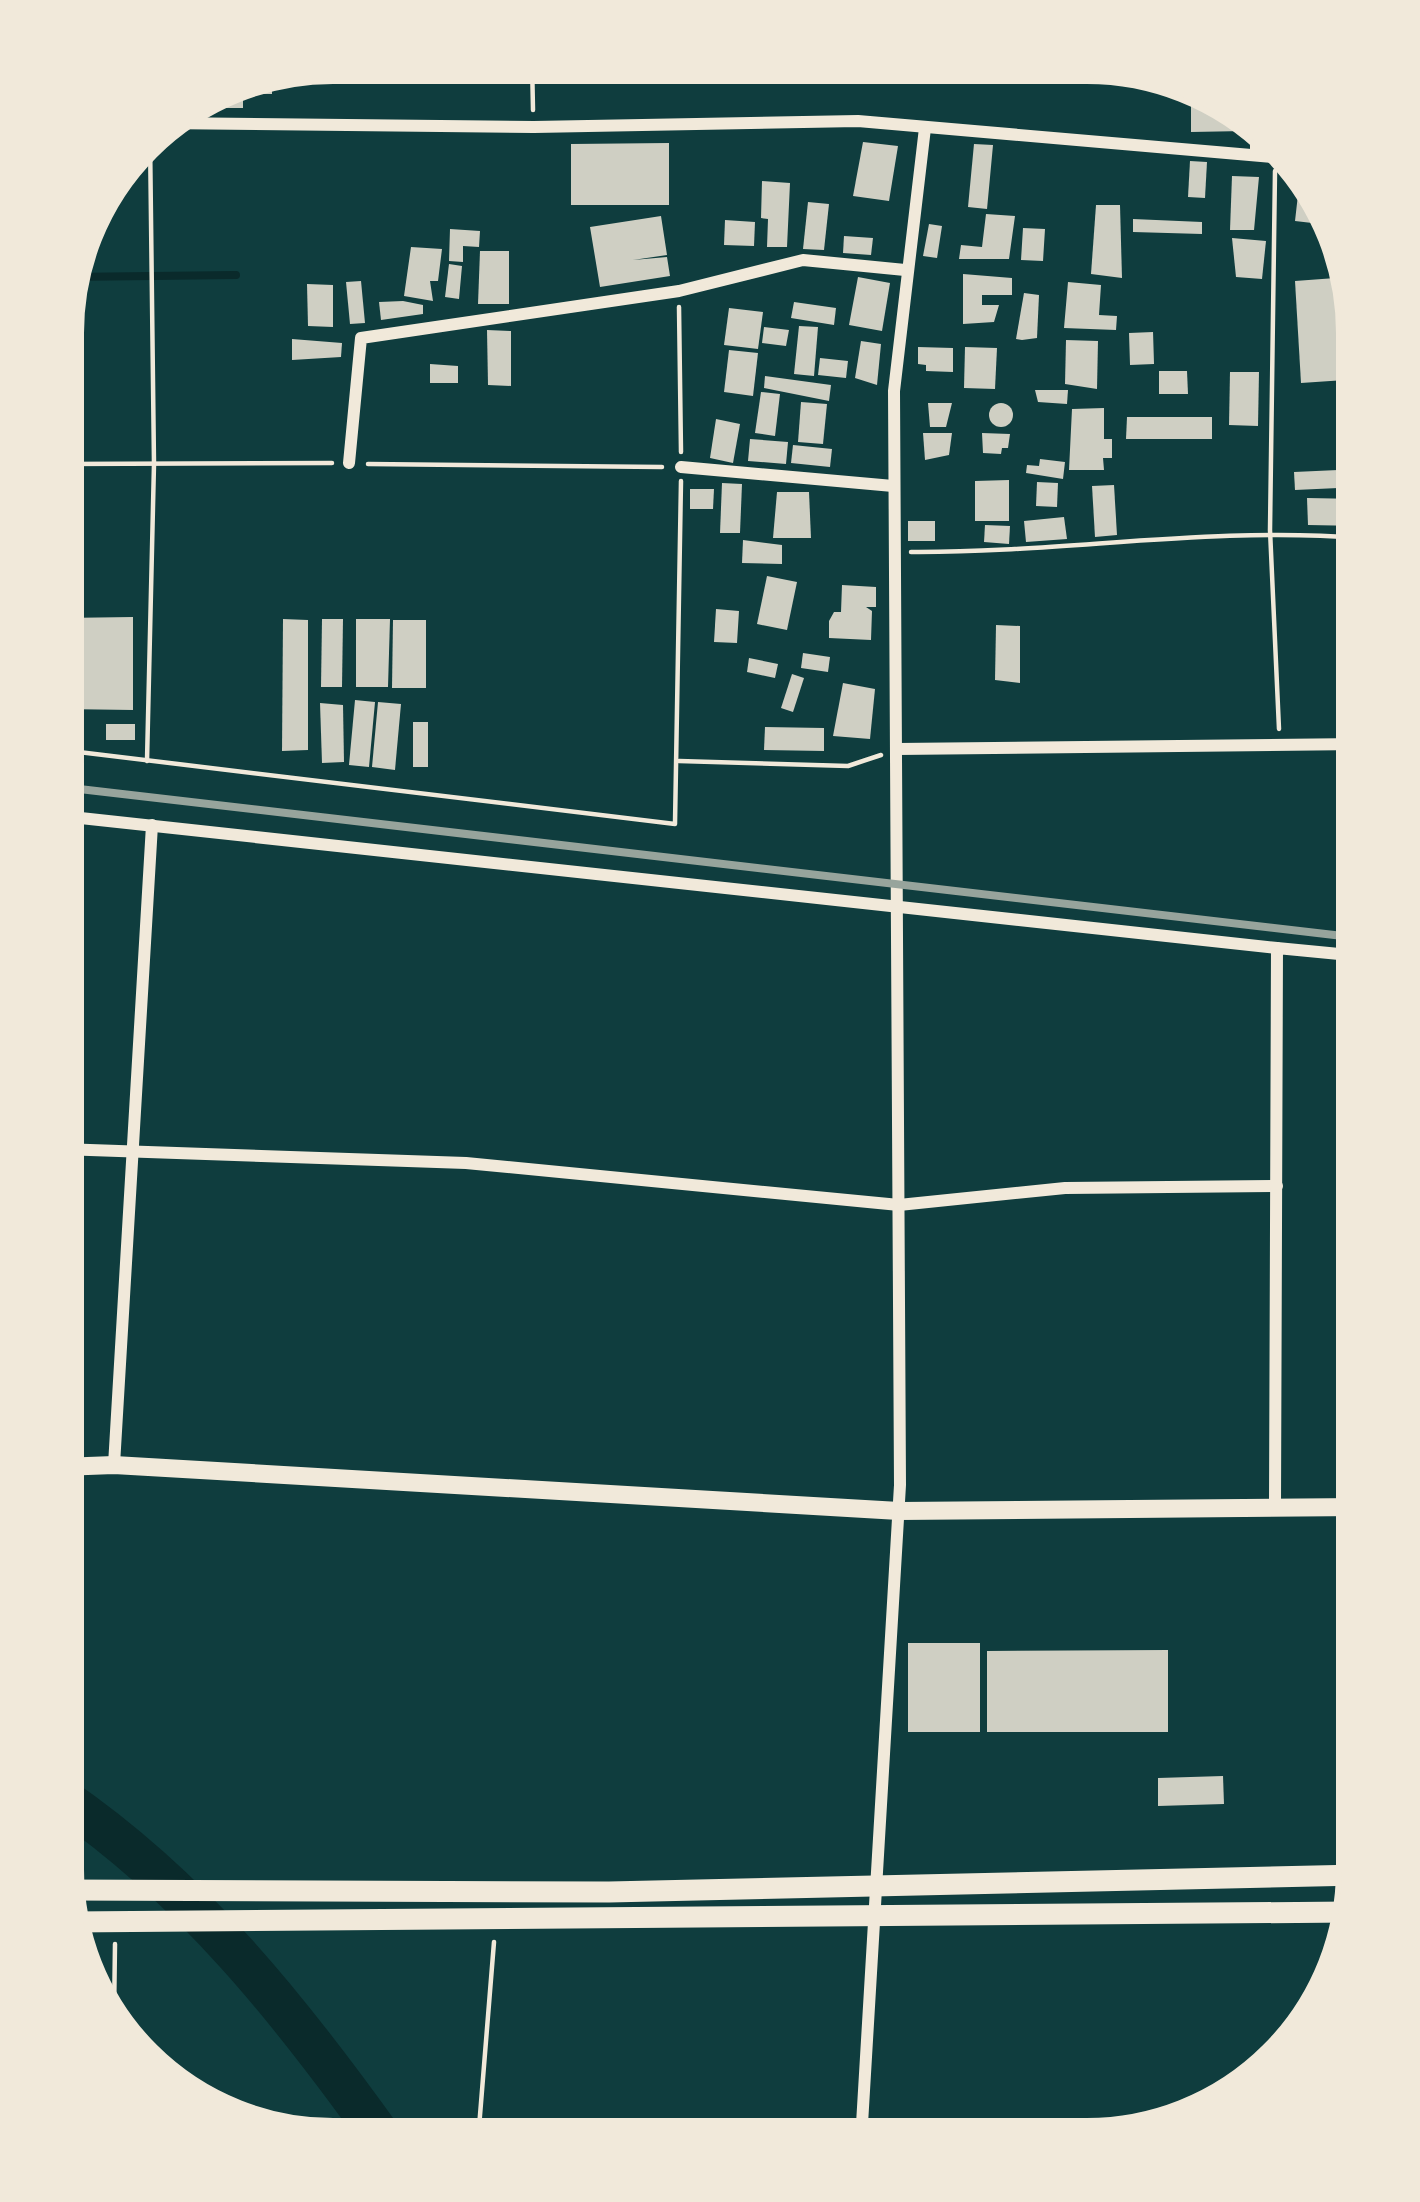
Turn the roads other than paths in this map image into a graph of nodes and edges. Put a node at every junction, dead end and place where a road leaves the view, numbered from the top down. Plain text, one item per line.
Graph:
1 (194, 123) edge
2 (925, 128) junction
3 (1256, 147) edge
4 (1256, 152) junction
5 (1263, 154) edge
6 (905, 271) junction
7 (349, 464) road end
8 (681, 467) road end
9 (893, 485) junction
10 (1339, 743) edge
11 (897, 749) junction
12 (81, 818) edge
13 (152, 825) junction
14 (896, 910) junction
15 (1277, 948) junction
16 (1339, 954) edge
17 (81, 1150) edge
18 (131, 1153) junction
19 (1277, 1186) junction
20 (899, 1205) junction
21 (114, 1465) junction
22 (81, 1466) edge
23 (1275, 1504) junction
24 (1338, 1506) edge
25 (899, 1511) junction
26 (1338, 1875) edge
27 (875, 1886) junction
28 (82, 1890) edge
29 (1335, 1912) edge
30 (872, 1916) junction
31 (87, 1922) edge
32 (862, 2121) edge

1 - 2 street
2 - 4 street
2 - 6 street
3 - 4 street
4 - 5 street
6 - 7 street
6 - 9 street
8 - 9 street
9 - 11 street
10 - 11 street
11 - 14 street
12 - 13 street
13 - 14 street
13 - 18 street
14 - 15 street
14 - 20 street
15 - 16 street
15 - 19 street
17 - 18 street
18 - 20 street
18 - 21 street
19 - 20 street
19 - 23 street
20 - 25 street
21 - 22 main road
21 - 25 main road
23 - 24 main road
23 - 25 main road
25 - 27 street
26 - 27 highway
27 - 28 highway
27 - 30 street
29 - 30 highway
30 - 31 highway
30 - 32 street

